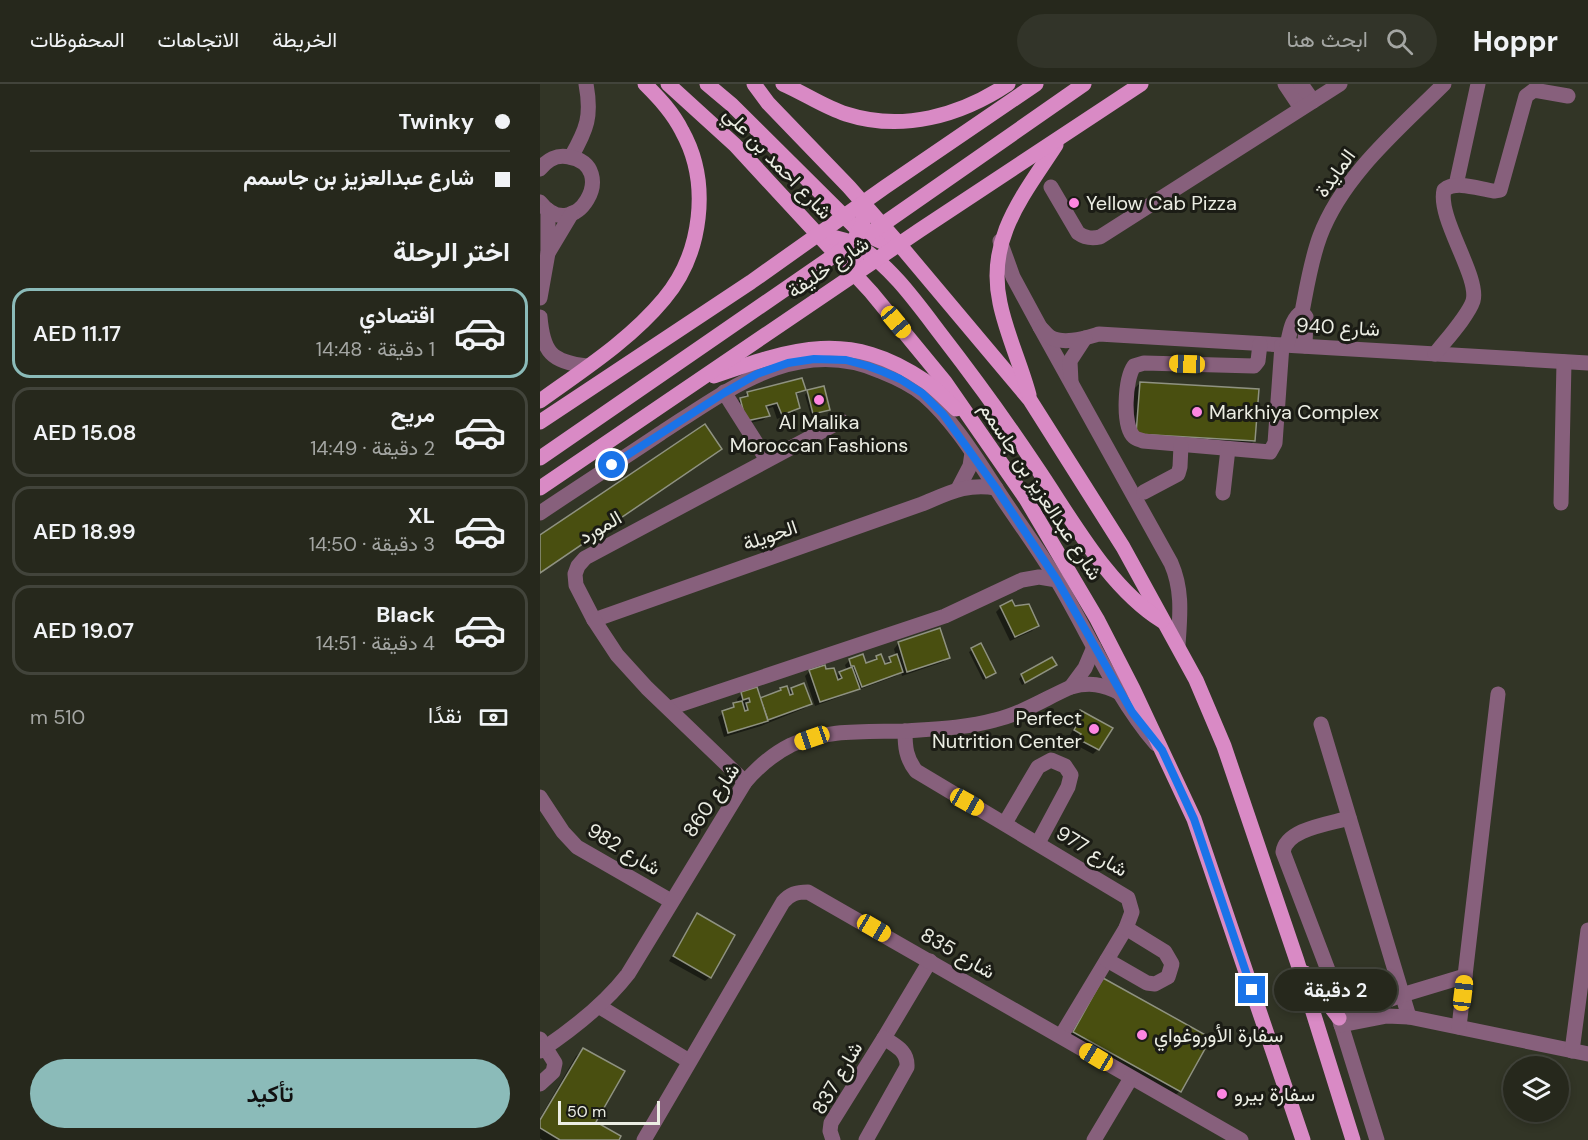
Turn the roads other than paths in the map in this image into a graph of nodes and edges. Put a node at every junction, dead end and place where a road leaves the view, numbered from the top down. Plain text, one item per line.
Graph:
1 (586, 84) edge
2 (645, 84) edge
3 (669, 84) edge
4 (707, 84) edge
5 (754, 84) edge
6 (783, 84) edge
7 (1008, 84) edge
8 (1036, 84) edge
9 (1084, 84) edge
10 (1141, 84) edge
11 (1285, 84) edge
12 (1301, 84) edge
13 (1340, 84) edge
14 (1444, 84) edge
15 (1478, 84) edge
16 (1568, 96) dead end
17 (1307, 104) junction
18 (1059, 139) junction
19 (571, 157) junction
20 (541, 165) edge
21 (1456, 185) junction
22 (1051, 187) dead end
23 (863, 204) junction
24 (544, 207) edge
25 (572, 213) junction
26 (845, 217) junction
27 (881, 224) junction
28 (819, 235) junction
29 (859, 239) junction
30 (1000, 241) junction
31 (899, 244) junction
32 (548, 253) junction
33 (836, 255) junction
34 (877, 259) junction
35 (854, 274) junction
36 (540, 298) edge
37 (1302, 312) junction
38 (540, 317) edge
39 (1040, 327) junction
40 (1086, 338) junction
41 (1260, 344) junction
42 (1285, 345) junction
43 (1305, 346) junction
44 (1435, 354) junction
45 (1564, 362) junction
46 (1588, 363) edge
47 (587, 366) junction
48 (694, 383) junction
49 (1071, 385) junction
50 (724, 393) junction
51 (1030, 400) junction
52 (540, 401) edge
53 (841, 421) dead end
54 (540, 422) edge
55 (986, 442) junction
56 (1181, 445) junction
57 (1228, 449) junction
58 (972, 453) junction
59 (540, 458) edge
60 (767, 460) junction
61 (540, 488) edge
62 (996, 488) junction
63 (958, 489) junction
64 (1144, 492) dead end
65 (1223, 493) dead end
66 (1561, 503) dead end
67 (540, 513) edge
68 (1038, 551) junction
69 (1022, 580) junction
70 (1057, 580) junction
71 (594, 620) junction
72 (1165, 623) junction
73 (1178, 645) junction
74 (1094, 647) junction
75 (1071, 687) junction
76 (1120, 693) junction
77 (1498, 693) dead end
78 (670, 708) junction
79 (1321, 724) dead end
80 (905, 731) junction
81 (1162, 750) junction
82 (745, 782) junction
83 (540, 797) edge
84 (1349, 818) junction
85 (1005, 823) junction
86 (1038, 843) junction
87 (671, 901) junction
88 (1126, 928) junction
89 (1588, 930) edge
90 (1107, 960) junction
91 (930, 961) junction
92 (1297, 961) junction
93 (1466, 976) junction
94 (1402, 995) junction
95 (600, 1007) junction
96 (1409, 1017) junction
97 (1340, 1022) junction
98 (1459, 1027) junction
99 (1061, 1036) junction
100 (884, 1038) junction
101 (542, 1046) edge
102 (1572, 1051) junction
103 (1588, 1054) edge
104 (689, 1061) junction
105 (1131, 1078) junction
106 (540, 1084) edge
107 (644, 1140) edge
108 (832, 1140) edge
109 (866, 1140) edge
110 (1094, 1140) edge
111 (1241, 1140) edge
112 (1303, 1140) edge
113 (1353, 1140) edge
114 (1377, 1140) edge

1 - 19 street
2 - 47 main road
3 - 28 main road, شارع احمد بن علي
4 - 26 main road
5 - 23 main road, شارع احمد بن علي
6 - 7 main road
8 - 23 main road, شارع خليفة
9 - 27 main road
10 - 18 main road, شارع خليفة
11 - 17 street
12 - 17 street
13 - 17 street
14 - 37 street, المايدة
15 - 21 street
16 - 21 street
17 - 22 street
18 - 30 main road
18 - 31 main road, شارع خليفة
19 - 20 street
19 - 25 street
21 - 44 street
23 - 26 main road, شارع خليفة
23 - 27 main road, شارع احمد بن علي
23 - 29 main road
24 - 25 street
24 - 32 street
25 - 32 street
26 - 28 main road, شارع خليفة
26 - 29 main road
27 - 29 main road
27 - 31 main road, شارع احمد بن علي
28 - 29 main road
28 - 33 main road, شارع احمد بن علي
28 - 54 main road, شارع خليفة
29 - 31 main road
29 - 33 main road
29 - 34 main road
29 - 35 main road
30 - 39 street
30 - 51 main road
31 - 34 main road, شارع خليفة
31 - 51 main road, شارع عبدالعزيز بن جاسمم
32 - 36 street
33 - 35 main road, شارع احمد بن علي
33 - 59 main road
34 - 35 main road, شارع خليفة
34 - 72 main road
35 - 48 main road, شارع خليفة
35 - 55 main road, شارع عبدالعزيز بن جاسمم
37 - 42 street, المايدة
37 - 43 street, المايدة
38 - 47 street
39 - 40 street, شارع 940
39 - 49 street
40 - 41 street, شارع 940
40 - 49 street
41 - 42 street, شارع 940
41 - 56 street
42 - 43 street, شارع 940
42 - 57 street, المايدة
43 - 44 street, شارع 940
44 - 45 street, شارع 940
45 - 46 street, شارع 940
45 - 66 street
47 - 52 main road
48 - 55 main road
48 - 61 main road, شارع خليفة
49 - 73 street
50 - 58 street, شارع عبدالعزيز بن جاسمم
50 - 60 street
50 - 67 street
51 - 72 main road, شارع عبدالعزيز بن جاسمم
53 - 60 street, المورد
55 - 81 main road, شارع عبدالعزيز بن جاسمم
56 - 57 street
56 - 64 street
57 - 65 street
58 - 62 street, شارع عبدالعزيز بن جاسمم
58 - 63 street
60 - 71 street, المورد
62 - 63 street, الحويلة
62 - 68 street, شارع عبدالعزيز بن جاسمم
63 - 71 street, الحويلة
68 - 69 street
68 - 70 street, شارع عبدالعزيز بن جاسمم
69 - 70 street
69 - 78 street
70 - 74 street, شارع عبدالعزيز بن جاسمم
71 - 78 street, المورد
72 - 73 main road, شارع عبدالعزيز بن جاسمم
73 - 92 main road, شارع عبدالعزيز بن جاسمم
74 - 75 street
74 - 76 street, شارع عبدالعزيز بن جاسمم
75 - 76 street, شارع 860
75 - 80 street, شارع 860
76 - 81 street, شارع عبدالعزيز بن جاسمم
77 - 93 street
78 - 82 street, المورد
79 - 84 street
80 - 82 street, شارع 860
80 - 85 street, شارع 977
81 - 112 main road, شارع عبدالعزيز بن جاسمم
82 - 87 street, شارع 860
83 - 87 street, شارع 982
84 - 94 street
84 - 97 street
85 - 86 street, شارع 977
85 - 86 street, شارع 977
86 - 88 street, شارع 977
87 - 95 street, شارع 860
88 - 90 street, شارع 977
88 - 90 street
89 - 102 street
90 - 99 street, شارع 977
91 - 99 street, شارع 835
91 - 100 street, شارع 837
91 - 104 street, شارع 835
92 - 97 main road
92 - 113 main road, شارع عبدالعزيز بن جاسمم
93 - 94 street
93 - 98 street
94 - 96 street
94 - 97 street
95 - 101 street, شارع 860
95 - 104 street
96 - 97 street
96 - 98 street
97 - 114 street
98 - 102 street
99 - 105 street, شارع 835
100 - 108 street, شارع 837
100 - 109 street, شارع 837
101 - 106 street
102 - 103 street
104 - 107 street, شارع 835
105 - 110 street
105 - 111 street, شارع 835

